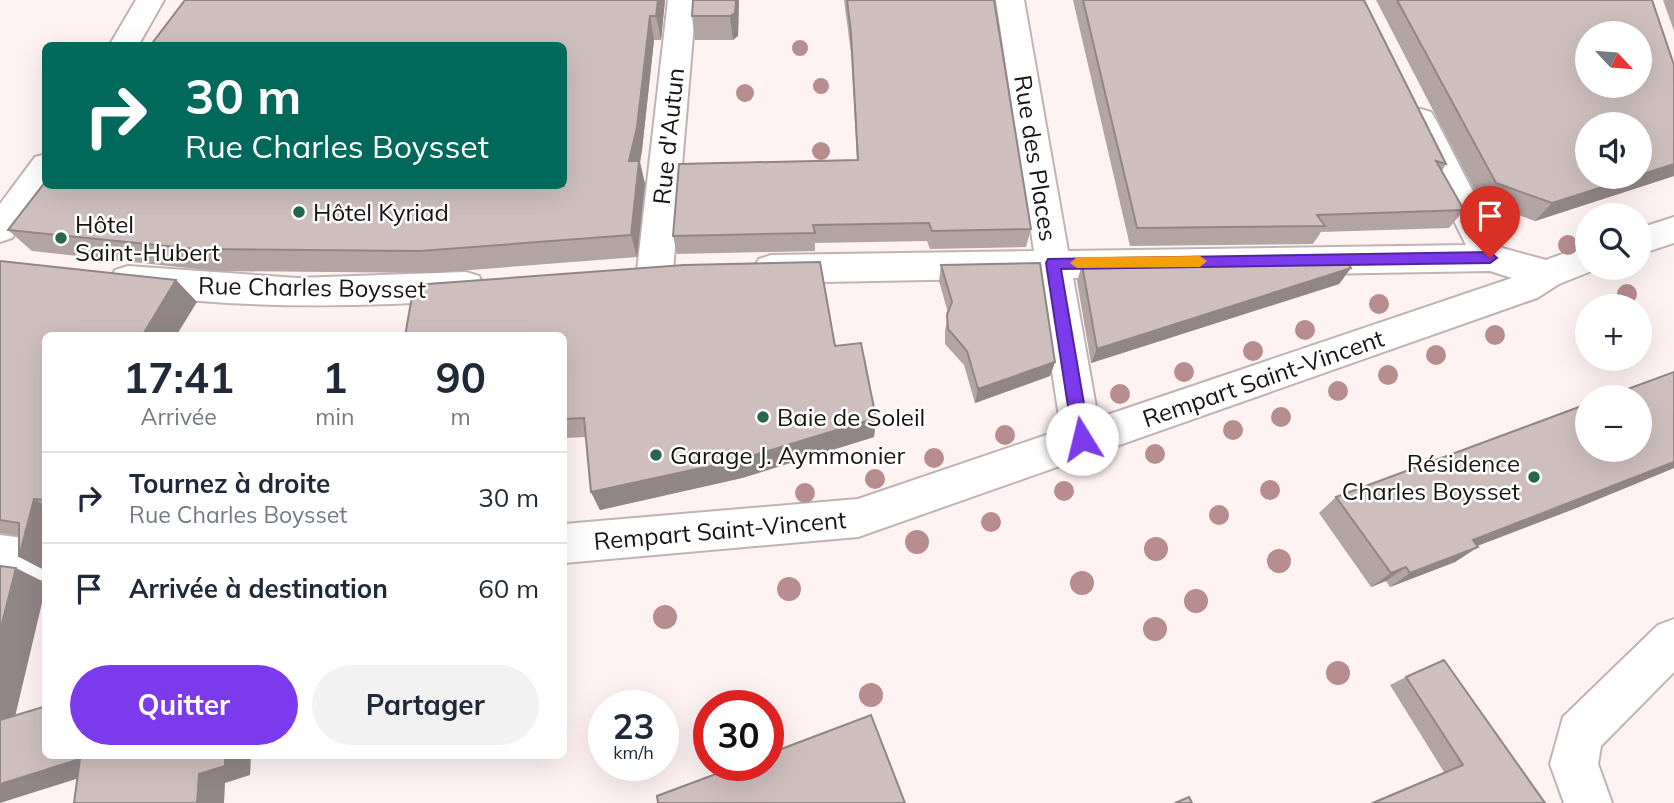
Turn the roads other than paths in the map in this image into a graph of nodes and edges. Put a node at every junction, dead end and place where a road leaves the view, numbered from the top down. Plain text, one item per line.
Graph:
1 (150, 0) edge
2 (682, 0) edge
3 (1010, 0) edge
4 (125, 42) edge
5 (1408, 97) edge
6 (42, 171) edge
7 (0, 229) edge
8 (1674, 230) edge
9 (1652, 237) edge
10 (1490, 258) junction
11 (1053, 263) junction
12 (1575, 263) edge
13 (732, 269) edge
14 (691, 270) edge
15 (1547, 274) junction
16 (93, 275) edge
17 (493, 284) edge
18 (1082, 439) junction
19 (567, 544) edge
20 (0, 555) edge
21 (42, 560) edge
22 (1674, 641) edge
23 (1588, 803) edge

1 - 4 street
2 - 14 street, Rue d'Autun
3 - 11 street, Rue des Places
5 - 10 street
6 - 7 street
8 - 9 street
10 - 11 street
10 - 15 street
11 - 13 street
11 - 18 street, Rue des Places
12 - 15 street, Rempart Saint-Vincent
15 - 18 street, Rempart Saint-Vincent
16 - 17 street, Rue Charles Boysset
18 - 19 street, Rempart Saint-Vincent
20 - 21 street
22 - 23 street

